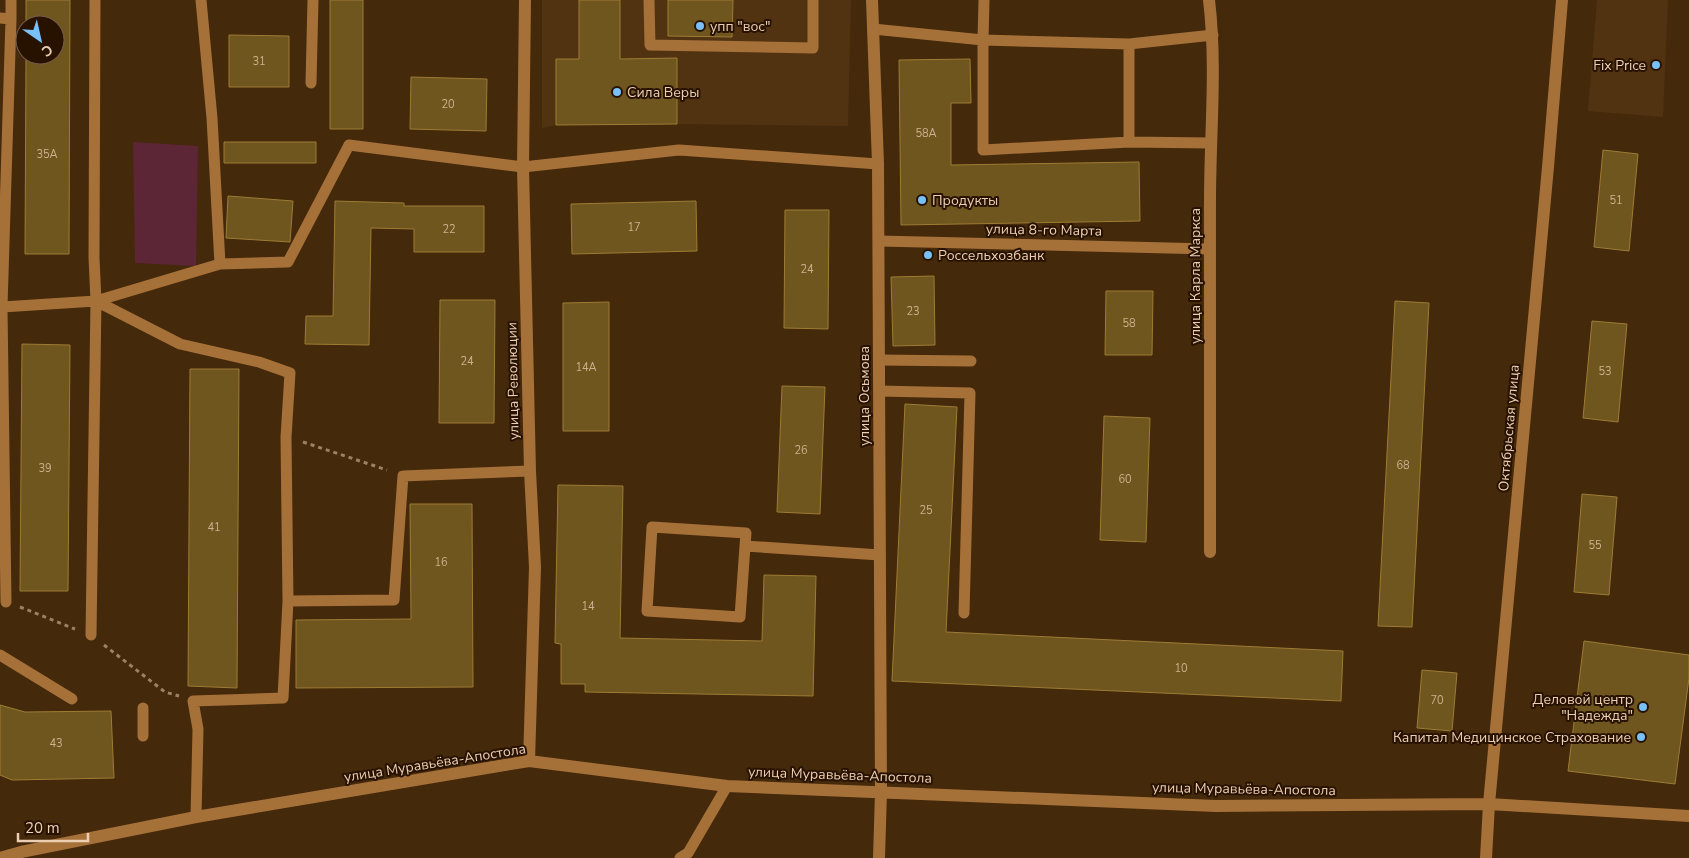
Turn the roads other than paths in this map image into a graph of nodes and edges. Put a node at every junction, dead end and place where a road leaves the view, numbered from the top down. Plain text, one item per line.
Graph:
1 (11, 0) edge
2 (95, 0) edge
3 (201, 0) edge
4 (313, 0) edge
5 (526, 0) edge
6 (649, 0) edge
7 (813, 0) edge
8 (872, 0) edge
9 (984, 0) edge
10 (1209, 0) edge
11 (1562, 0) edge
12 (5, 19) edge
13 (873, 29) junction
14 (1213, 35) junction
15 (983, 40) junction
16 (1128, 44) junction
17 (310, 84) dead end
18 (1130, 142) junction
19 (1210, 143) junction
20 (878, 164) junction
21 (523, 166) junction
22 (879, 241) junction
23 (1209, 249) junction
24 (220, 264) junction
25 (96, 301) junction
26 (1, 307) edge
27 (879, 360) junction
28 (971, 361) dead end
29 (879, 391) junction
30 (530, 471) junction
31 (745, 546) junction
32 (1210, 552) dead end
33 (880, 555) junction
34 (288, 601) junction
35 (6, 602) dead end
36 (964, 613) dead end
37 (91, 636) dead end
38 (0, 655) edge
39 (72, 699) dead end
40 (143, 708) dead end
41 (143, 736) dead end
42 (529, 761) junction
43 (727, 786) junction
44 (881, 792) junction
45 (1489, 804) junction
46 (1689, 816) edge
47 (196, 817) junction
48 (0, 858) edge
49 (680, 858) edge
50 (879, 858) edge
51 (1486, 858) edge

1 - 12 lane
2 - 25 lane
3 - 24 lane
4 - 17 lane
5 - 21 street, улица Революции
6 - 7 lane
8 - 13 street, улица Осьмова
9 - 15 lane
10 - 14 street, улица Карла Маркса
11 - 45 street, Октябрьская улица
12 - 26 lane
13 - 15 lane
13 - 20 street, улица Осьмова
14 - 16 lane
14 - 19 street, улица Карла Маркса
15 - 16 lane
15 - 18 lane
16 - 18 lane
18 - 19 lane
19 - 23 street, улица Карла Маркса
20 - 21 lane
20 - 22 street, улица Осьмова
21 - 24 lane
21 - 30 street, улица Революции
22 - 23 lane, улица 8-го Марта
22 - 27 street, улица Осьмова
23 - 32 street, улица Карла Маркса
24 - 25 lane
25 - 26 lane
25 - 34 lane
25 - 37 lane
26 - 35 lane
27 - 28 lane
27 - 29 street, улица Осьмова
29 - 33 street, улица Осьмова
29 - 36 lane
30 - 34 lane
30 - 42 street, улица Революции
31 - 31 lane
31 - 33 lane
33 - 44 street, улица Осьмова
34 - 47 lane
38 - 39 lane
40 - 41 lane
42 - 43 street, улица Муравьёва-Апостола
42 - 47 street, улица Муравьёва-Апостола
43 - 44 street, улица Муравьёва-Апостола
43 - 49 lane
44 - 45 street, улица Муравьёва-Апостола
44 - 50 street, улица Осьмова
45 - 46 street, улица Муравьёва-Апостола
45 - 51 street, Октябрьская улица
47 - 48 street, улица Муравьёва-Апостола

